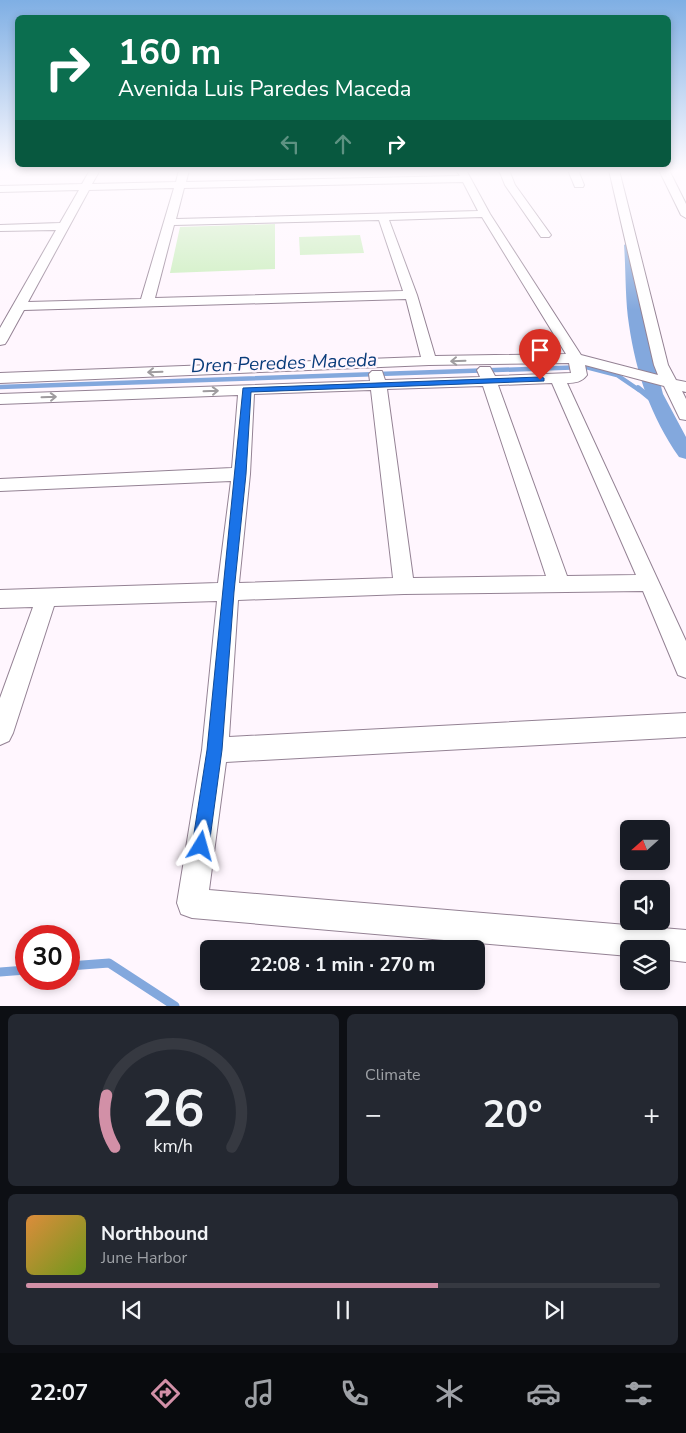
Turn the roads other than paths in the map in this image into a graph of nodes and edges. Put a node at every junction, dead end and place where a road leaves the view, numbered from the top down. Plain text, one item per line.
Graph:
1 (68, 217) edge
2 (171, 217) edge
3 (383, 217) joint
4 (487, 217) edge
5 (532, 217) edge
6 (625, 217) edge
7 (170, 222) junction
8 (63, 226) junction
9 (0, 228) edge
10 (545, 235) dead end
11 (410, 295) junction
12 (147, 302) junction
13 (19, 306) junction
14 (0, 340) edge
15 (576, 358) junction
16 (481, 360) junction
17 (429, 361) junction
18 (375, 364) junction
19 (686, 371) edge
20 (0, 378) edge
21 (558, 379) junction
22 (489, 381) junction
23 (669, 382) junction
24 (379, 385) junction
25 (686, 387) edge
26 (246, 390) junction
27 (0, 398) edge
28 (686, 415) edge
29 (241, 474) junction
30 (0, 485) edge
31 (650, 583) junction
32 (558, 584) junction
33 (404, 586) junction
34 (228, 592) junction
35 (47, 596) junction
36 (0, 599) edge
37 (686, 668) edge
38 (686, 725) edge
39 (0, 733) edge
40 (215, 750) junction
41 (686, 946) edge

1 - 8 street
2 - 7 street
3 - 7 street
3 - 11 street
4 - 15 street
5 - 10 street
6 - 23 street
7 - 12 street
8 - 9 street
8 - 13 street
11 - 12 street
11 - 17 street
12 - 13 street
13 - 14 street
15 - 16 street
15 - 21 street
15 - 23 street
16 -> 17 street
16 - 22 street
17 - 18 street
18 -> 20 street
18 - 24 street
19 - 23 street
21 - 22 street
21 - 31 street
22 - 24 street
22 - 32 street
23 - 25 street
23 - 28 street
24 - 26 street
24 - 33 street
27 -> 26 street
26 - 29 street
29 - 30 street
29 - 34 street
31 - 32 street
31 - 37 street
32 - 33 street
33 - 34 street
34 - 35 street
34 - 40 street
35 - 36 street
35 - 39 street
38 - 40 street
40 - 41 street

